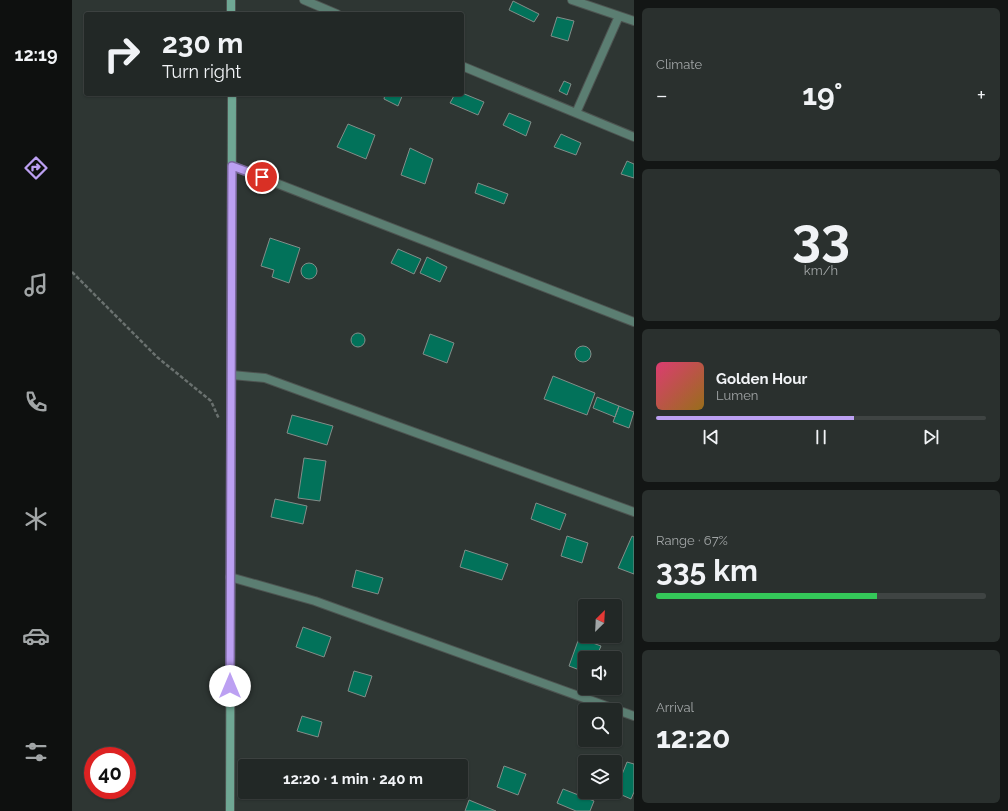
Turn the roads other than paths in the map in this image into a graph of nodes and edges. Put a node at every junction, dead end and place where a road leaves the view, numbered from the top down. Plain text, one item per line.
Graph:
1 (231, 0) edge
2 (304, 0) edge
3 (572, 0) edge
4 (231, 12) edge
5 (332, 12) edge
6 (619, 16) junction
7 (634, 21) edge
8 (464, 67) edge
9 (232, 96) edge
10 (576, 113) junction
11 (634, 137) edge
12 (232, 166) junction
13 (634, 322) edge
14 (232, 375) junction
15 (634, 512) edge
16 (230, 577) junction
17 (634, 716) edge
18 (230, 811) edge

1 - 4 street
2 - 5 street
3 - 6 street
6 - 7 street
6 - 10 street
8 - 10 street
9 - 12 street
10 - 11 street
12 - 13 street
12 - 14 street
14 - 15 street
14 - 16 street
16 - 17 street
16 - 18 street

